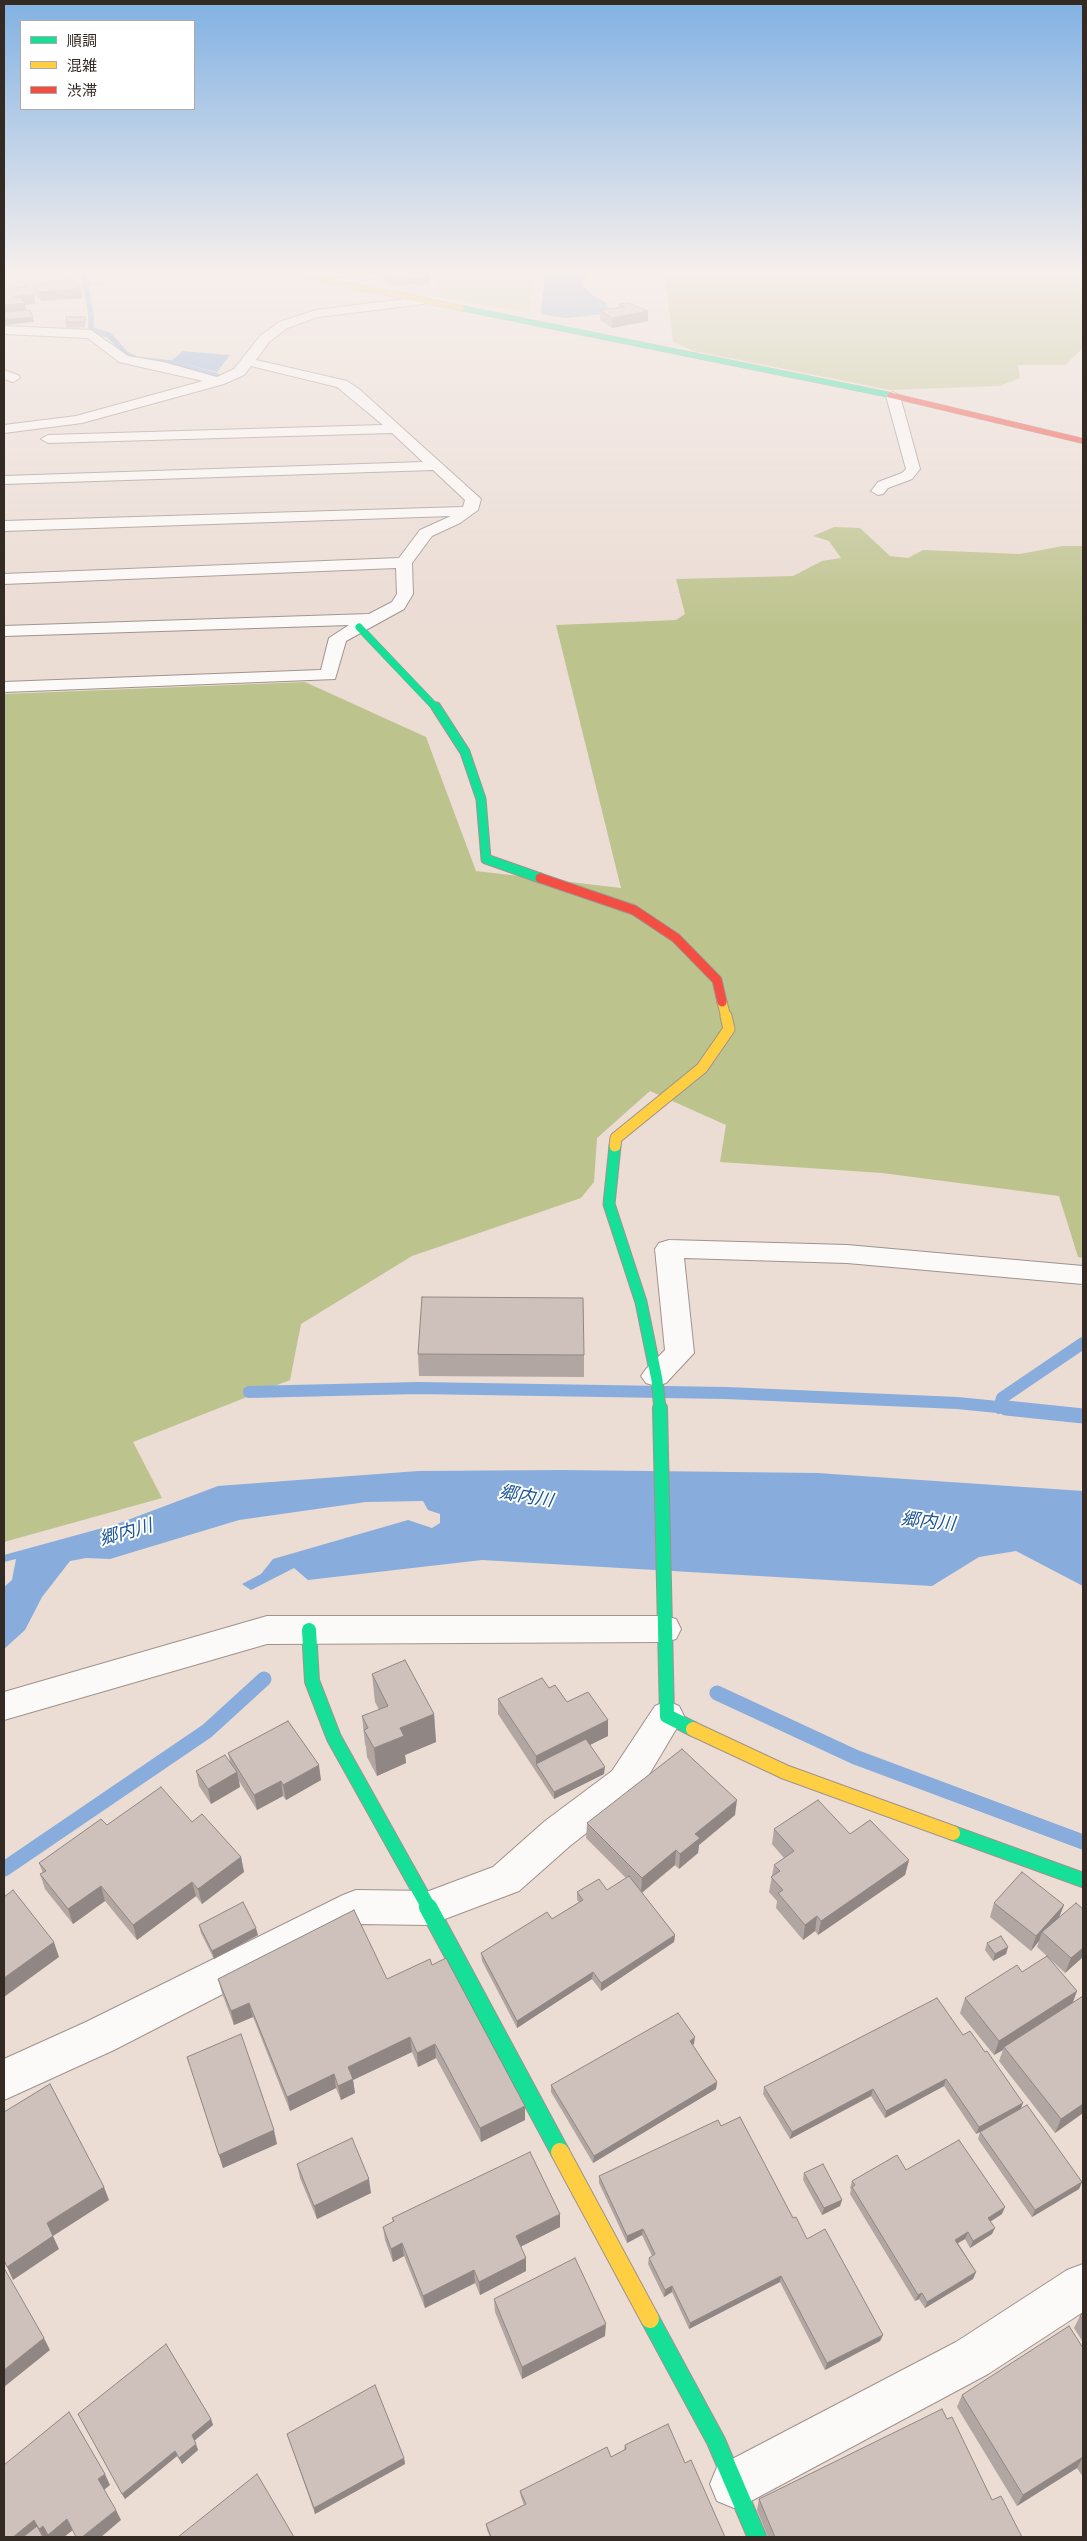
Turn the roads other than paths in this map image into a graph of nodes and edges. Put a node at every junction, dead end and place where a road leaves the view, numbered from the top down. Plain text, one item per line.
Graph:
1 (177, 393) edge
2 (355, 393) edge
3 (876, 393) edge
4 (893, 396) junction
5 (4, 428) edge
6 (395, 429) junction
7 (4, 440) edge
8 (1083, 441) edge
9 (436, 466) junction
10 (4, 480) edge
11 (878, 491) dead end
12 (468, 511) junction
13 (4, 526) edge
14 (404, 563) junction
15 (4, 578) edge
16 (374, 618) junction
17 (358, 627) junction
18 (4, 631) edge
19 (4, 687) edge
20 (1083, 1275) edge
21 (657, 1378) junction
22 (666, 1622) junction
23 (308, 1630) junction
24 (4, 1706) edge
25 (667, 1716) junction
26 (1083, 1880) edge
27 (428, 1908) junction
28 (4, 2080) edge
29 (1083, 2286) edge
30 (734, 2484) junction
31 (757, 2537) edge

1 - 5 street
2 - 6 street
3 - 4 street
4 - 8 street
4 - 11 street
6 - 7 street
6 - 9 street
9 - 10 street
9 - 12 street
12 - 13 street
12 - 14 street
14 - 15 street
14 - 16 street
16 - 17 street
16 - 18 street
17 - 19 street
17 - 21 street
20 - 21 street
21 - 22 street
22 - 23 street
22 - 25 street
23 - 24 street
23 - 27 street
25 - 26 street
25 - 27 street
27 - 28 street
27 - 30 street
29 - 30 street
30 - 31 street

